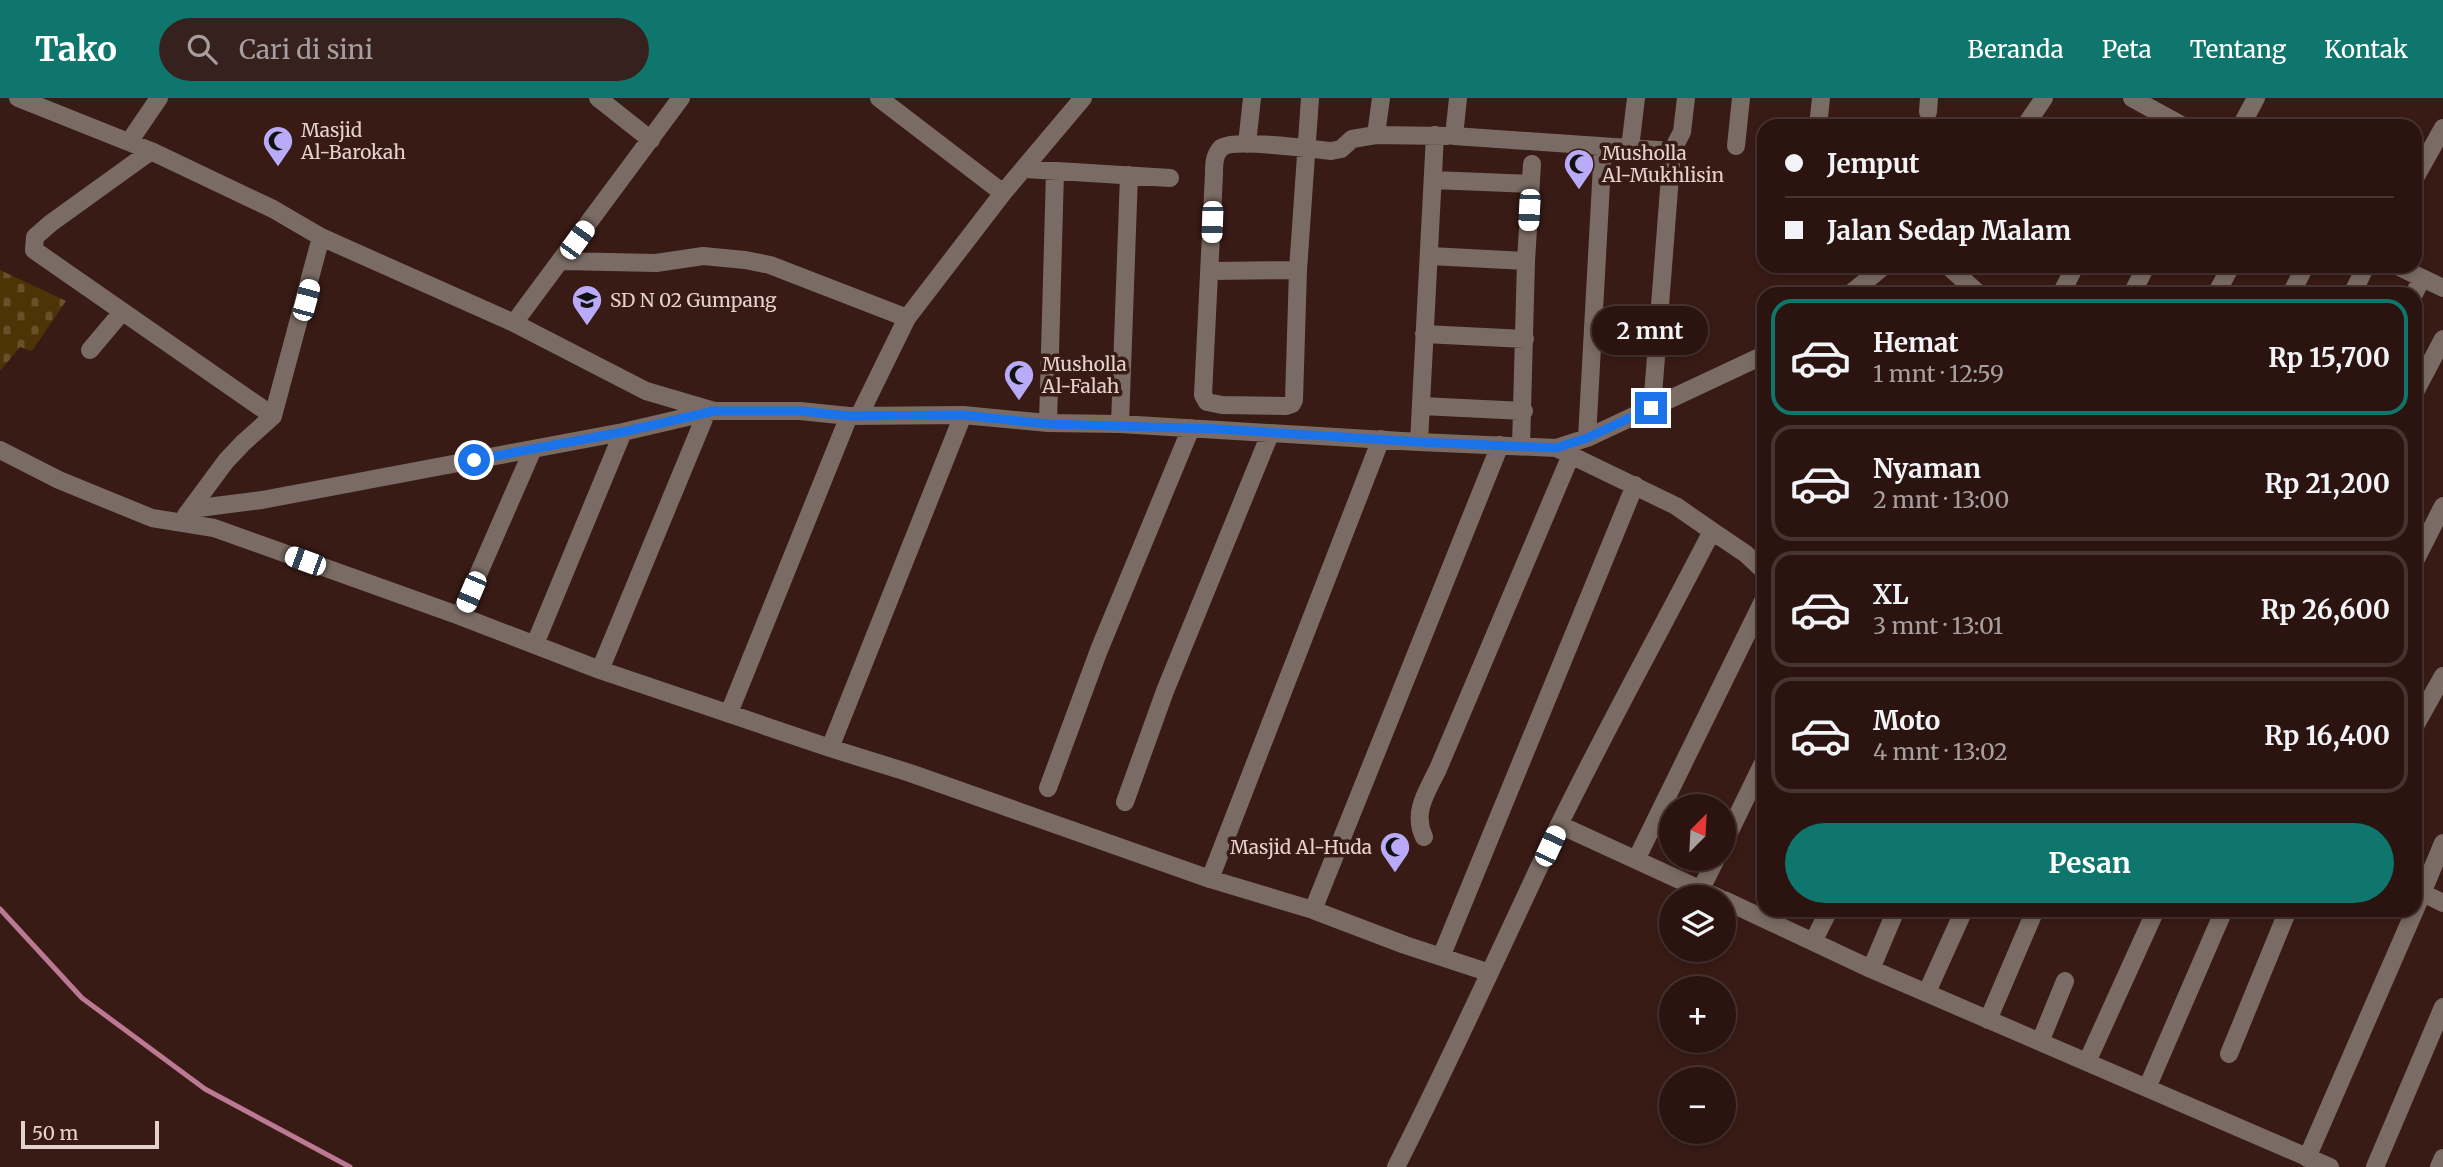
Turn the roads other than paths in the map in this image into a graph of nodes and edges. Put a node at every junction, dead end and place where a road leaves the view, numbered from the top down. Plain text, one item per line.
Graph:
1 (18, 98) edge
2 (159, 98) edge
3 (598, 98) edge
4 (681, 98) edge
5 (879, 98) edge
6 (1083, 98) edge
7 (1252, 98) edge
8 (1310, 98) edge
9 (1381, 98) edge
10 (1458, 98) edge
11 (1636, 98) edge
12 (1686, 98) edge
13 (1741, 98) edge
14 (1821, 98) edge
15 (2045, 98) edge
16 (2132, 98) edge
17 (2256, 98) edge
18 (1819, 119) edge
19 (2030, 119) edge
20 (2152, 119) edge
21 (2246, 119) edge
22 (2443, 128) edge
23 (1376, 135) junction
24 (1435, 135) junction
25 (1454, 136) junction
26 (651, 140) junction
27 (129, 142) junction
28 (1247, 144) junction
29 (1736, 146) dead end
30 (1603, 147) junction
31 (1305, 148) junction
32 (1630, 148) junction
33 (151, 151) junction
34 (1672, 151) junction
35 (1532, 164) dead end
36 (2422, 166) edge
37 (1025, 169) junction
38 (1055, 172) junction
39 (1129, 175) junction
40 (1170, 178) dead end
41 (1433, 180) junction
42 (1530, 184) junction
43 (1003, 193) junction
44 (321, 236) junction
45 (1430, 256) junction
46 (562, 261) junction
47 (1526, 261) junction
48 (1298, 270) junction
49 (1210, 271) junction
50 (1876, 273) edge
51 (1956, 273) edge
52 (2404, 273) edge
53 (2418, 286) edge
54 (1858, 287) edge
55 (1970, 287) edge
56 (2443, 288) edge
57 (122, 312) junction
58 (907, 318) junction
59 (514, 323) junction
60 (1424, 334) junction
61 (1525, 338) junction
62 (2443, 339) edge
63 (90, 350) dead end
64 (1757, 358) edge
65 (2422, 380) edge
66 (1252, 406) junction
67 (1422, 406) junction
68 (1651, 408) junction
69 (1524, 411) junction
70 (710, 413) junction
71 (962, 415) junction
72 (273, 416) junction
73 (854, 416) junction
74 (1048, 424) junction
75 (1120, 424) junction
76 (1191, 428) junction
77 (1251, 431) junction
78 (623, 432) junction
79 (1270, 434) junction
80 (1587, 438) junction
81 (1381, 439) junction
82 (1419, 442) junction
83 (1500, 445) junction
84 (1521, 446) junction
85 (533, 449) junction
86 (0, 450) edge
87 (1563, 451) junction
88 (1635, 485) junction
89 (2443, 506) edge
90 (185, 516) junction
91 (1712, 531) junction
92 (2422, 547) edge
93 (1757, 564) edge
94 (1757, 613) edge
95 (460, 616) junction
96 (535, 643) junction
97 (600, 670) junction
98 (2443, 676) edge
99 (729, 713) junction
100 (2422, 714) edge
101 (830, 748) junction
102 (1757, 775) edge
103 (1048, 788) dead end
104 (1125, 802) dead end
105 (1736, 818) edge
106 (1560, 825) junction
107 (1424, 837) dead end
108 (2443, 843) edge
109 (1636, 860) junction
110 (1210, 879) junction
111 (1692, 885) edge
112 (2422, 890) edge
113 (2422, 901) edge
114 (2443, 903) edge
115 (1736, 904) edge
116 (1313, 910) junction
117 (1757, 910) edge
118 (1826, 917) edge
119 (1893, 917) edge
120 (1962, 917) edge
121 (2032, 917) edge
122 (2153, 917) edge
123 (2221, 917) edge
124 (2285, 917) edge
125 (2410, 917) edge
126 (1781, 918) edge
127 (1813, 942) junction
128 (1441, 957) junction
129 (1871, 969) junction
130 (1488, 974) junction
131 (2065, 981) dead end
132 (1927, 992) junction
133 (2443, 1007) edge
134 (1988, 1020) junction
135 (2040, 1042) junction
136 (2230, 1054) dead end
137 (2087, 1062) junction
138 (2147, 1088) junction
139 (2307, 1158) junction
140 (2443, 1158) edge
141 (1396, 1167) edge
142 (2330, 1167) edge
143 (2375, 1167) edge
144 (2439, 1167) edge

1 - 27 street
2 - 27 street
3 - 26 street
4 - 26 street
5 - 43 street
6 - 37 street
7 - 28 street
8 - 31 street
9 - 23 street
10 - 25 street
11 - 32 street
12 - 34 street
13 - 29 street
14 - 18 street
15 - 19 street
16 - 20 street
17 - 21 street
22 - 36 street
23 - 24 street
23 - 31 street
24 - 25 street
24 - 41 street
25 - 30 street
26 - 46 street
27 - 33 street
28 - 31 street
28 - 49 street
30 - 32 street
30 - 80 street
31 - 48 street
32 - 34 street
33 - 44 street
33 - 57 street
34 - 68 street
35 - 42 street
37 - 38 street
37 - 43 street
38 - 39 street
38 - 74 street
39 - 40 street
39 - 75 street
41 - 42 street
41 - 45 street
42 - 47 street
43 - 58 street
44 - 59 street
44 - 72 street
45 - 47 street
45 - 60 street
46 - 58 street
46 - 59 street
47 - 61 street
48 - 49 street
48 - 66 street
49 - 66 street
50 - 54 street
51 - 55 street
52 - 53 street
53 - 56 street
57 - 63 street
57 - 72 street
58 - 73 street
59 - 70 street
60 - 61 street
60 - 67 street
61 - 69 street
62 - 65 street
64 - 68 street
66 - 77 street
67 - 69 street
67 - 82 street
68 - 80 street
69 - 84 street
70 - 73 street
70 - 78 street
70 - 97 street
71 - 73 street
71 - 74 street
71 - 101 street
72 - 90 street
73 - 99 street
74 - 75 street
75 - 76 street
76 - 77 street
76 - 103 street
77 - 79 street
78 - 85 street
78 - 96 street
79 - 81 street
79 - 104 street
80 - 87 street
81 - 82 street
81 - 110 street
82 - 83 street
83 - 84 street
83 - 116 street
84 - 87 street
85 - 90 street
85 - 95 street
86 - 90 street
87 - 88 street
87 - 107 street
88 - 91 street
88 - 128 street
89 - 92 street
90 - 95 street
91 - 93 street
91 - 106 street
94 - 109 street
95 - 96 street
96 - 97 street
97 - 99 street
98 - 100 street
99 - 101 street
101 - 110 street
102 - 105 street
106 - 109 street
106 - 130 street
108 - 112 street
109 - 111 street
110 - 116 street
113 - 114 street
115 - 117 street
116 - 128 street
118 - 127 street
119 - 129 street
120 - 132 street
121 - 134 street
122 - 137 street
123 - 138 street
124 - 136 street
125 - 139 street
126 - 127 street
127 - 129 street
128 - 130 street
129 - 132 street
130 - 141 street
131 - 135 street
132 - 134 street
133 - 143 street
134 - 135 street
135 - 137 street
137 - 138 street
138 - 139 street
139 - 142 street
140 - 144 street

